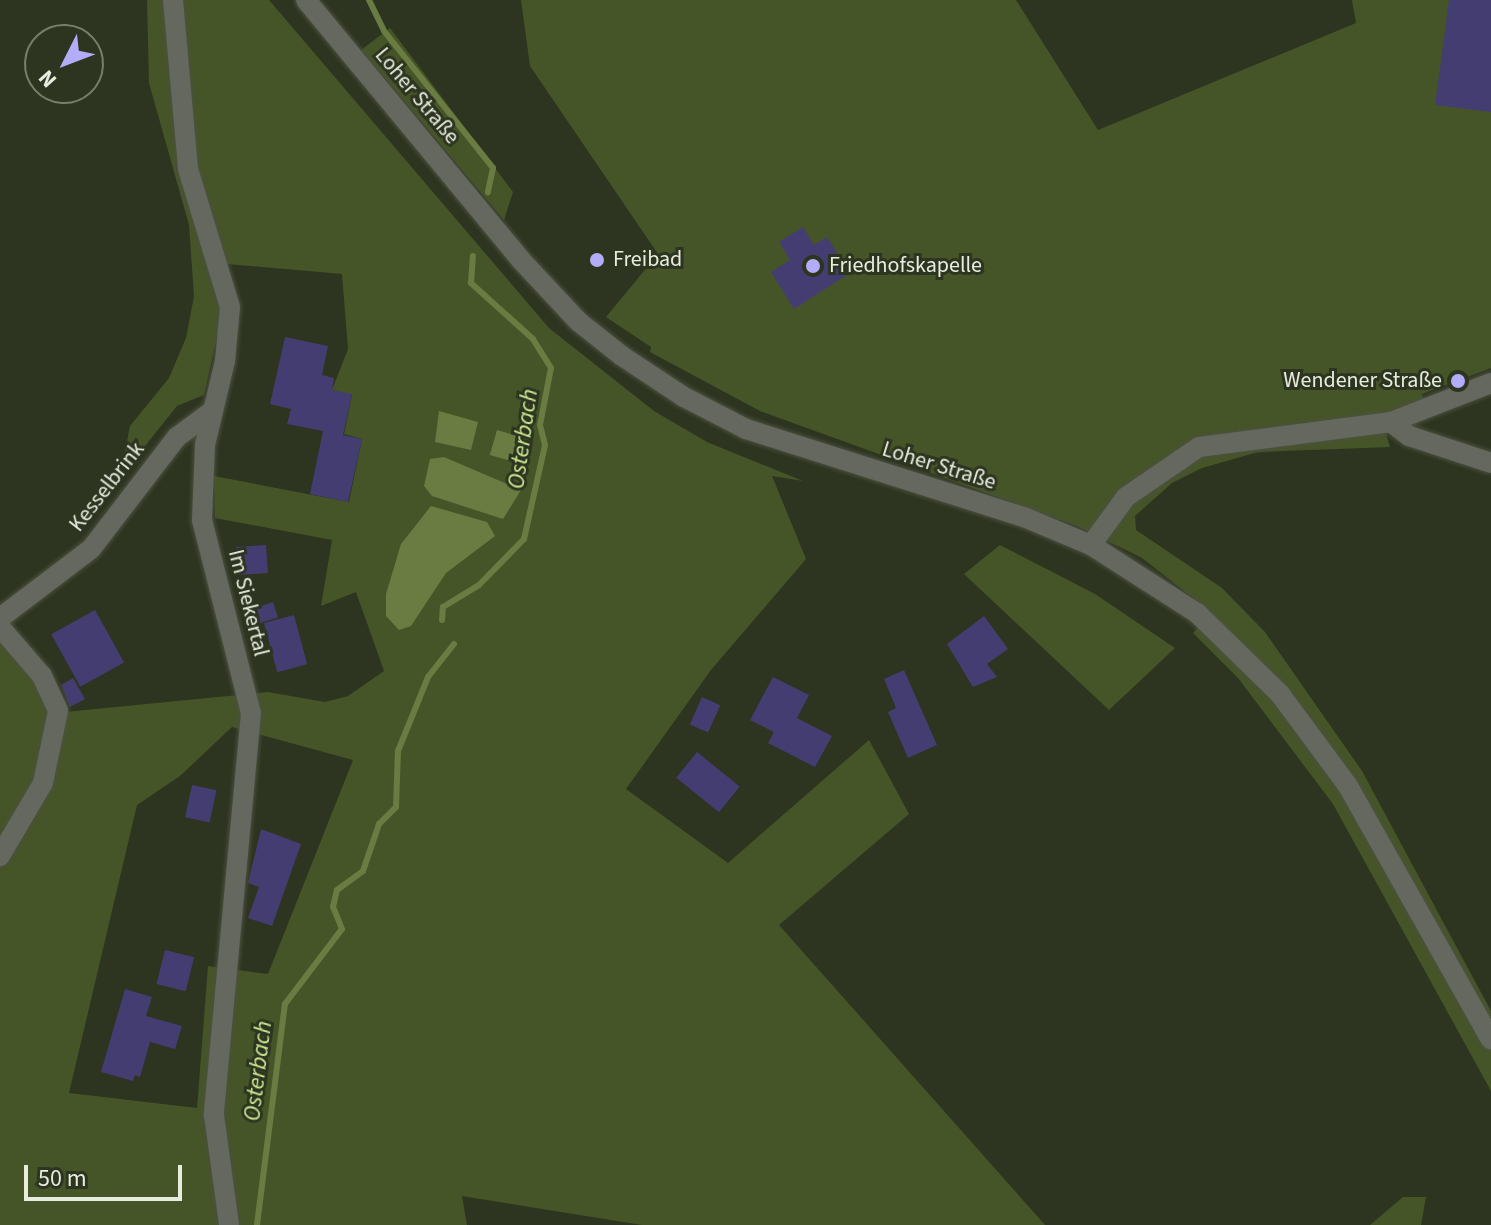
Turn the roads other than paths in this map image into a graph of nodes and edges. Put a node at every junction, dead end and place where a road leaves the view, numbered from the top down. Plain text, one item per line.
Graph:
1 (173, 0) edge
2 (306, 0) edge
3 (1491, 383) edge
4 (211, 412) junction
5 (1391, 422) junction
6 (1491, 463) edge
7 (1091, 545) junction
8 (0, 618) edge
9 (0, 627) edge
10 (0, 856) edge
11 (1491, 1040) edge
12 (229, 1225) edge

1 - 4 street, Im Siekertal
2 - 7 street, Loher Straße
3 - 5 street
4 - 8 street, Kesselbrink
4 - 12 street, Im Siekertal
5 - 6 street
5 - 7 street
7 - 11 street, Loher Straße
9 - 10 street

